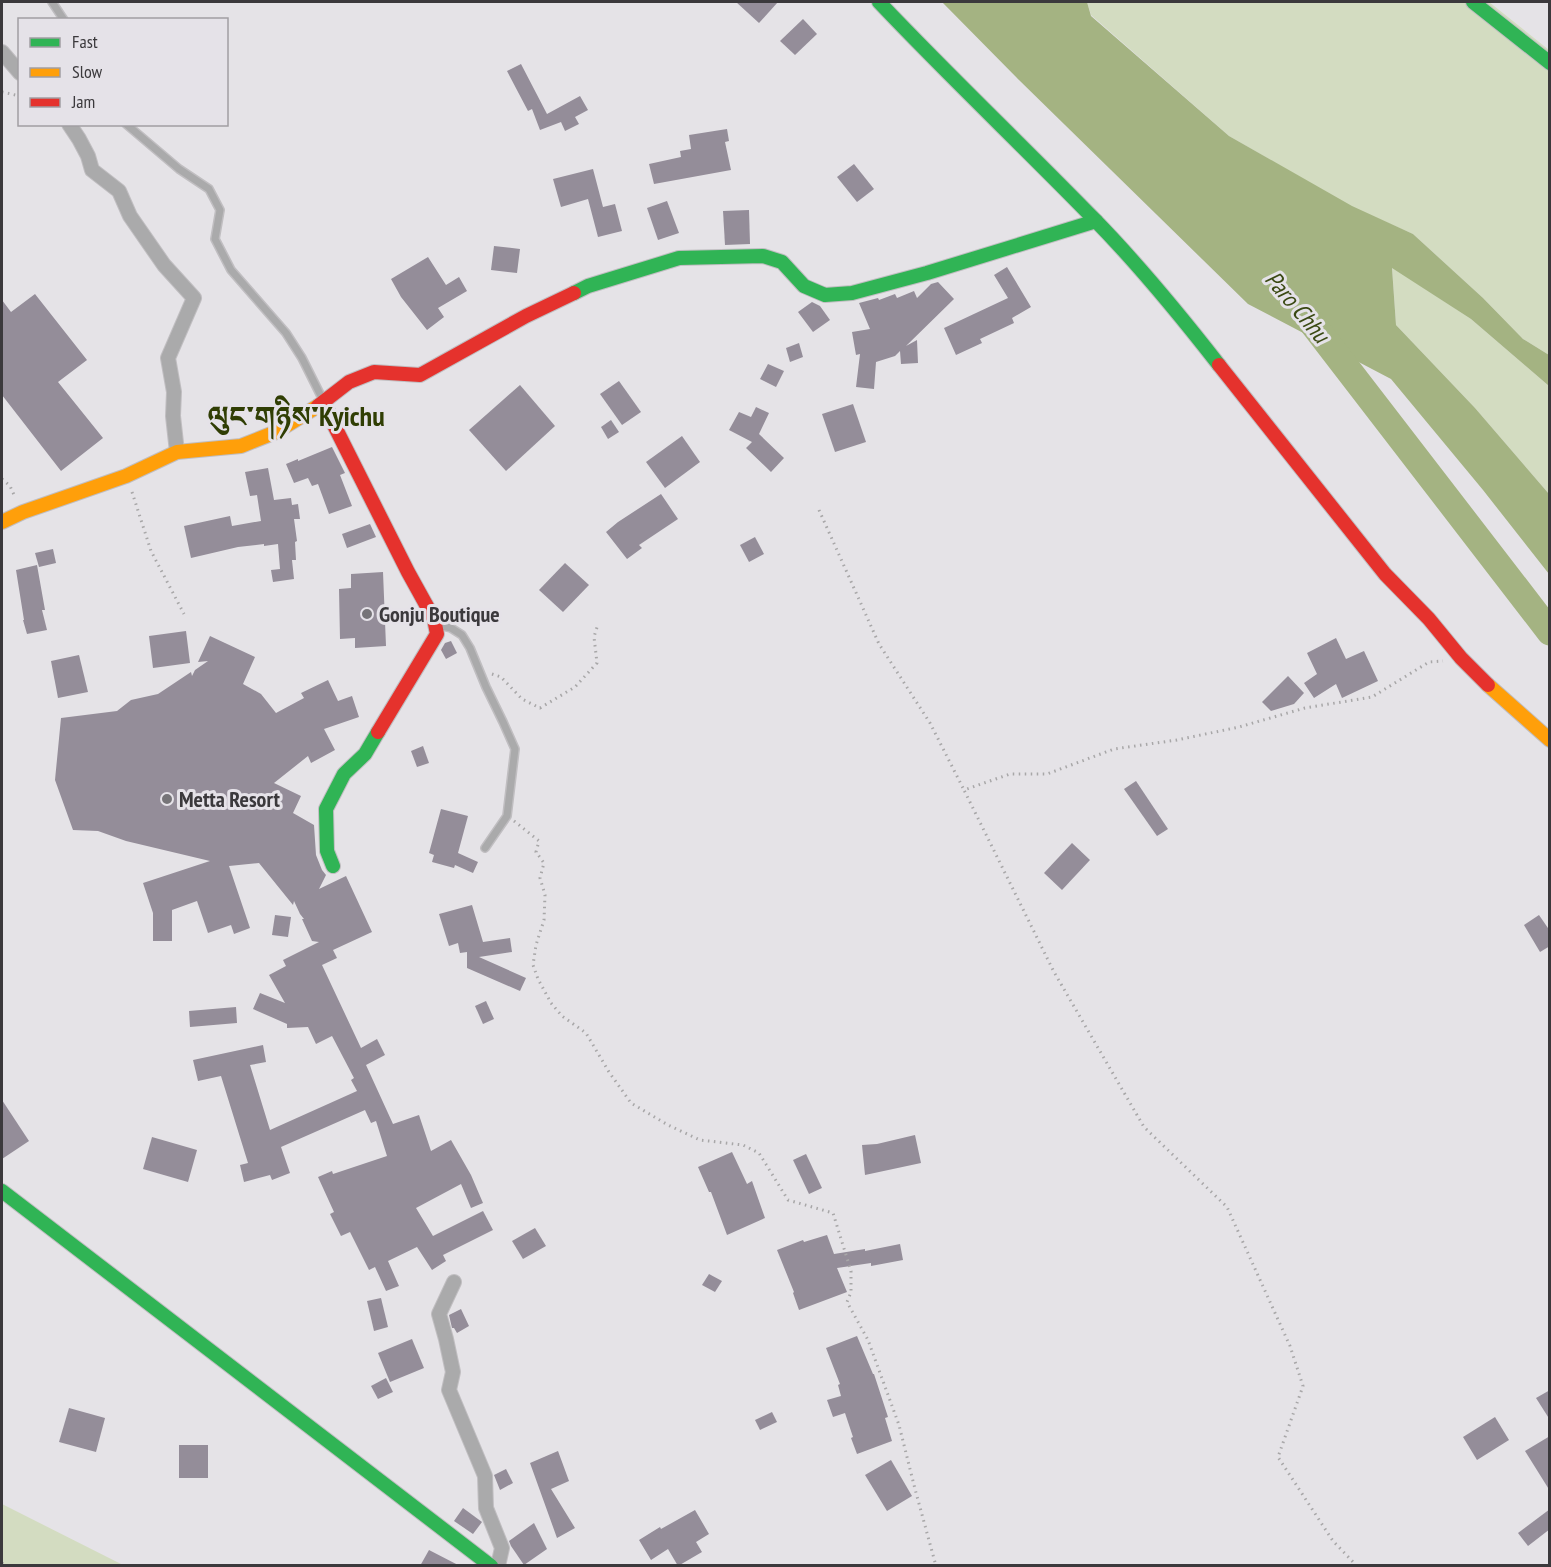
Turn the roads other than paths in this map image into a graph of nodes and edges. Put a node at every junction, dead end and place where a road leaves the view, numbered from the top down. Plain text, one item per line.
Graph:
1 (52, 2) edge
2 (879, 2) edge
3 (1473, 2) edge
4 (63, 18) edge
5 (2, 52) edge
6 (1550, 63) edge
7 (18, 71) edge
8 (70, 126) edge
9 (128, 126) edge
10 (1096, 221) junction
11 (324, 402) junction
12 (177, 452) junction
13 (2, 522) edge
14 (435, 624) junction
15 (1550, 740) edge
16 (485, 848) dead end
17 (333, 866) dead end
18 (2, 1191) edge
19 (454, 1282) dead end
20 (491, 1566) edge
21 (498, 1566) edge

1 - 4 lane
2 - 10 street
3 - 6 street
5 - 7 street
8 - 12 street
9 - 11 lane
10 - 11 street
10 - 15 street
11 - 12 street
11 - 14 street
12 - 13 street
14 - 16 lane
14 - 17 street
18 - 20 street
19 - 21 street

